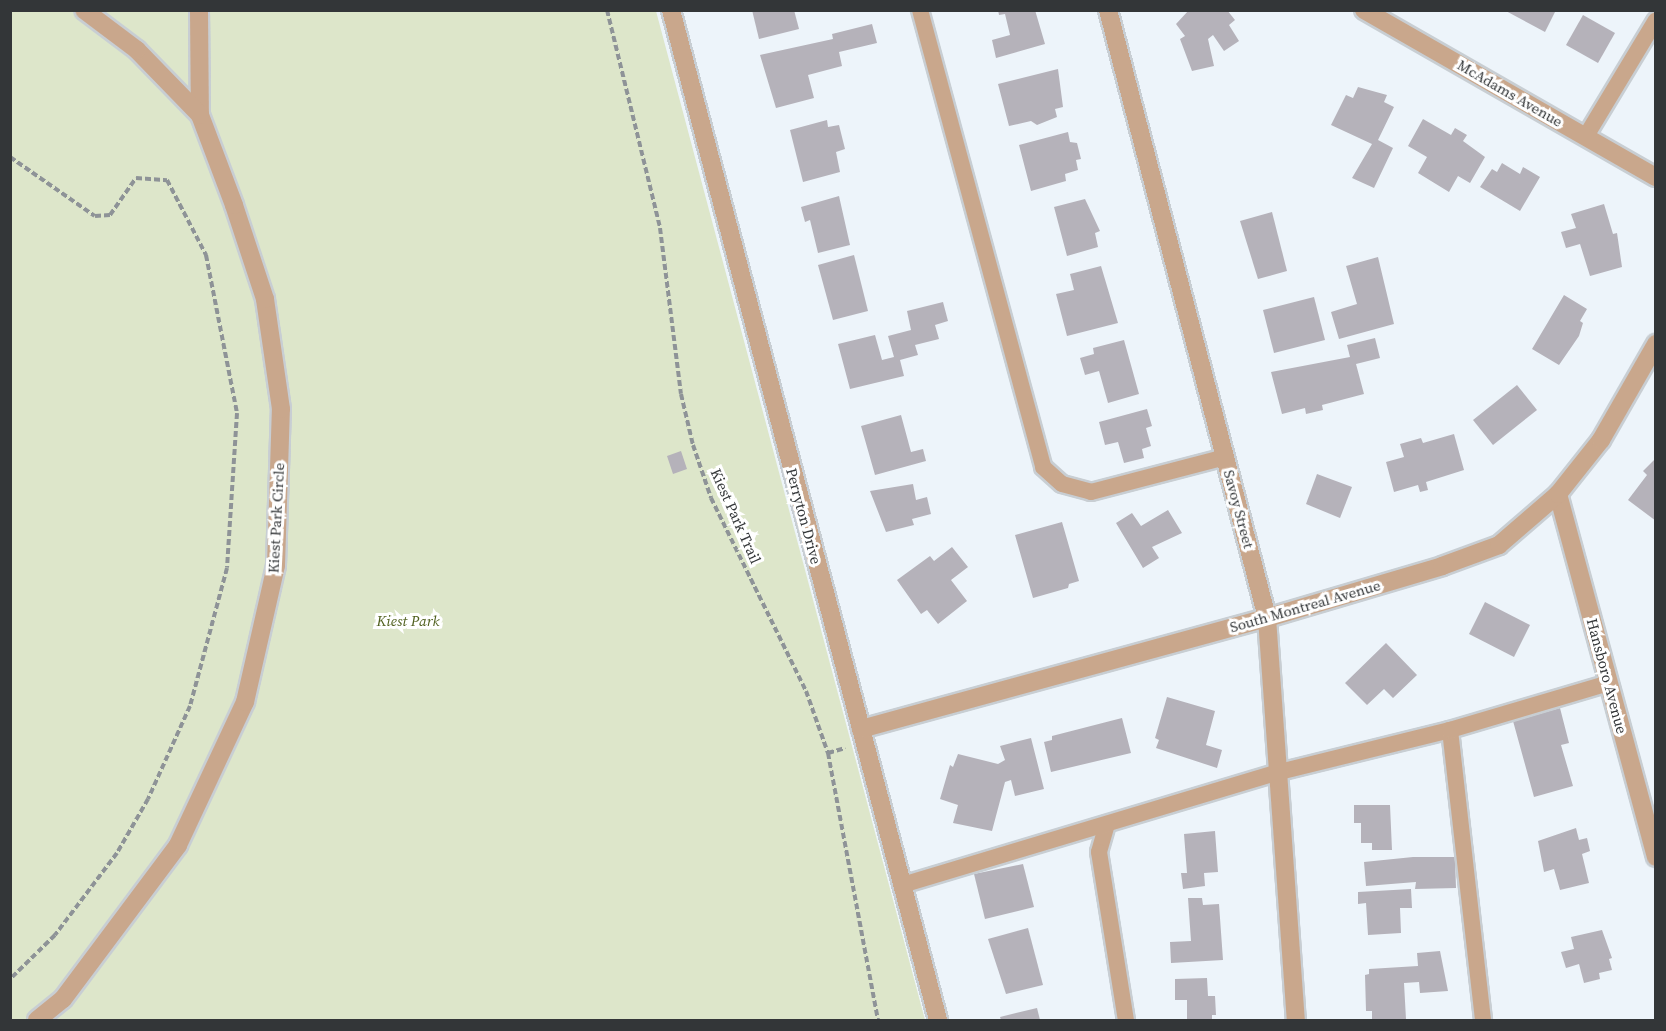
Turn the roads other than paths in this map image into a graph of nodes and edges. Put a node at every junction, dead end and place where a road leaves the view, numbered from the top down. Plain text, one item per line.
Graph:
1 (84, 10) edge
2 (199, 10) edge
3 (671, 10) edge
4 (920, 10) edge
5 (1108, 10) edge
6 (1364, 10) edge
7 (1656, 20) edge
8 (200, 115) junction
9 (1586, 136) junction
10 (1656, 177) edge
11 (1656, 344) edge
12 (1225, 457) junction
13 (1558, 494) junction
14 (1267, 618) junction
15 (1609, 683) junction
16 (861, 729) junction
17 (1450, 730) junction
18 (1279, 772) junction
19 (1107, 824) junction
20 (1656, 857) edge
21 (902, 885) junction
22 (37, 1020) edge
23 (938, 1020) edge
24 (1126, 1020) edge
25 (1296, 1020) edge
26 (1483, 1020) edge

1 - 8 street, Kiest Park Circle
2 - 8 street
3 - 16 street, Perryton Drive
4 - 12 lane
5 - 12 street, Savoy Street
6 - 9 street, McAdams Avenue
7 - 9 lane
8 - 22 street, Kiest Park Circle
9 - 10 street, McAdams Avenue
11 - 13 street, South Montreal Avenue
12 - 14 street, Savoy Street
13 - 14 street, South Montreal Avenue
13 - 15 street, Hansboro Avenue
14 - 16 street, South Montreal Avenue
14 - 18 street, Savoy Street
15 - 17 lane
15 - 20 street, Hansboro Avenue
16 - 21 street, Perryton Drive
17 - 18 lane
17 - 26 lane
18 - 19 lane
18 - 25 street, Savoy Street
19 - 21 lane
19 - 24 lane
21 - 23 street, Perryton Drive

